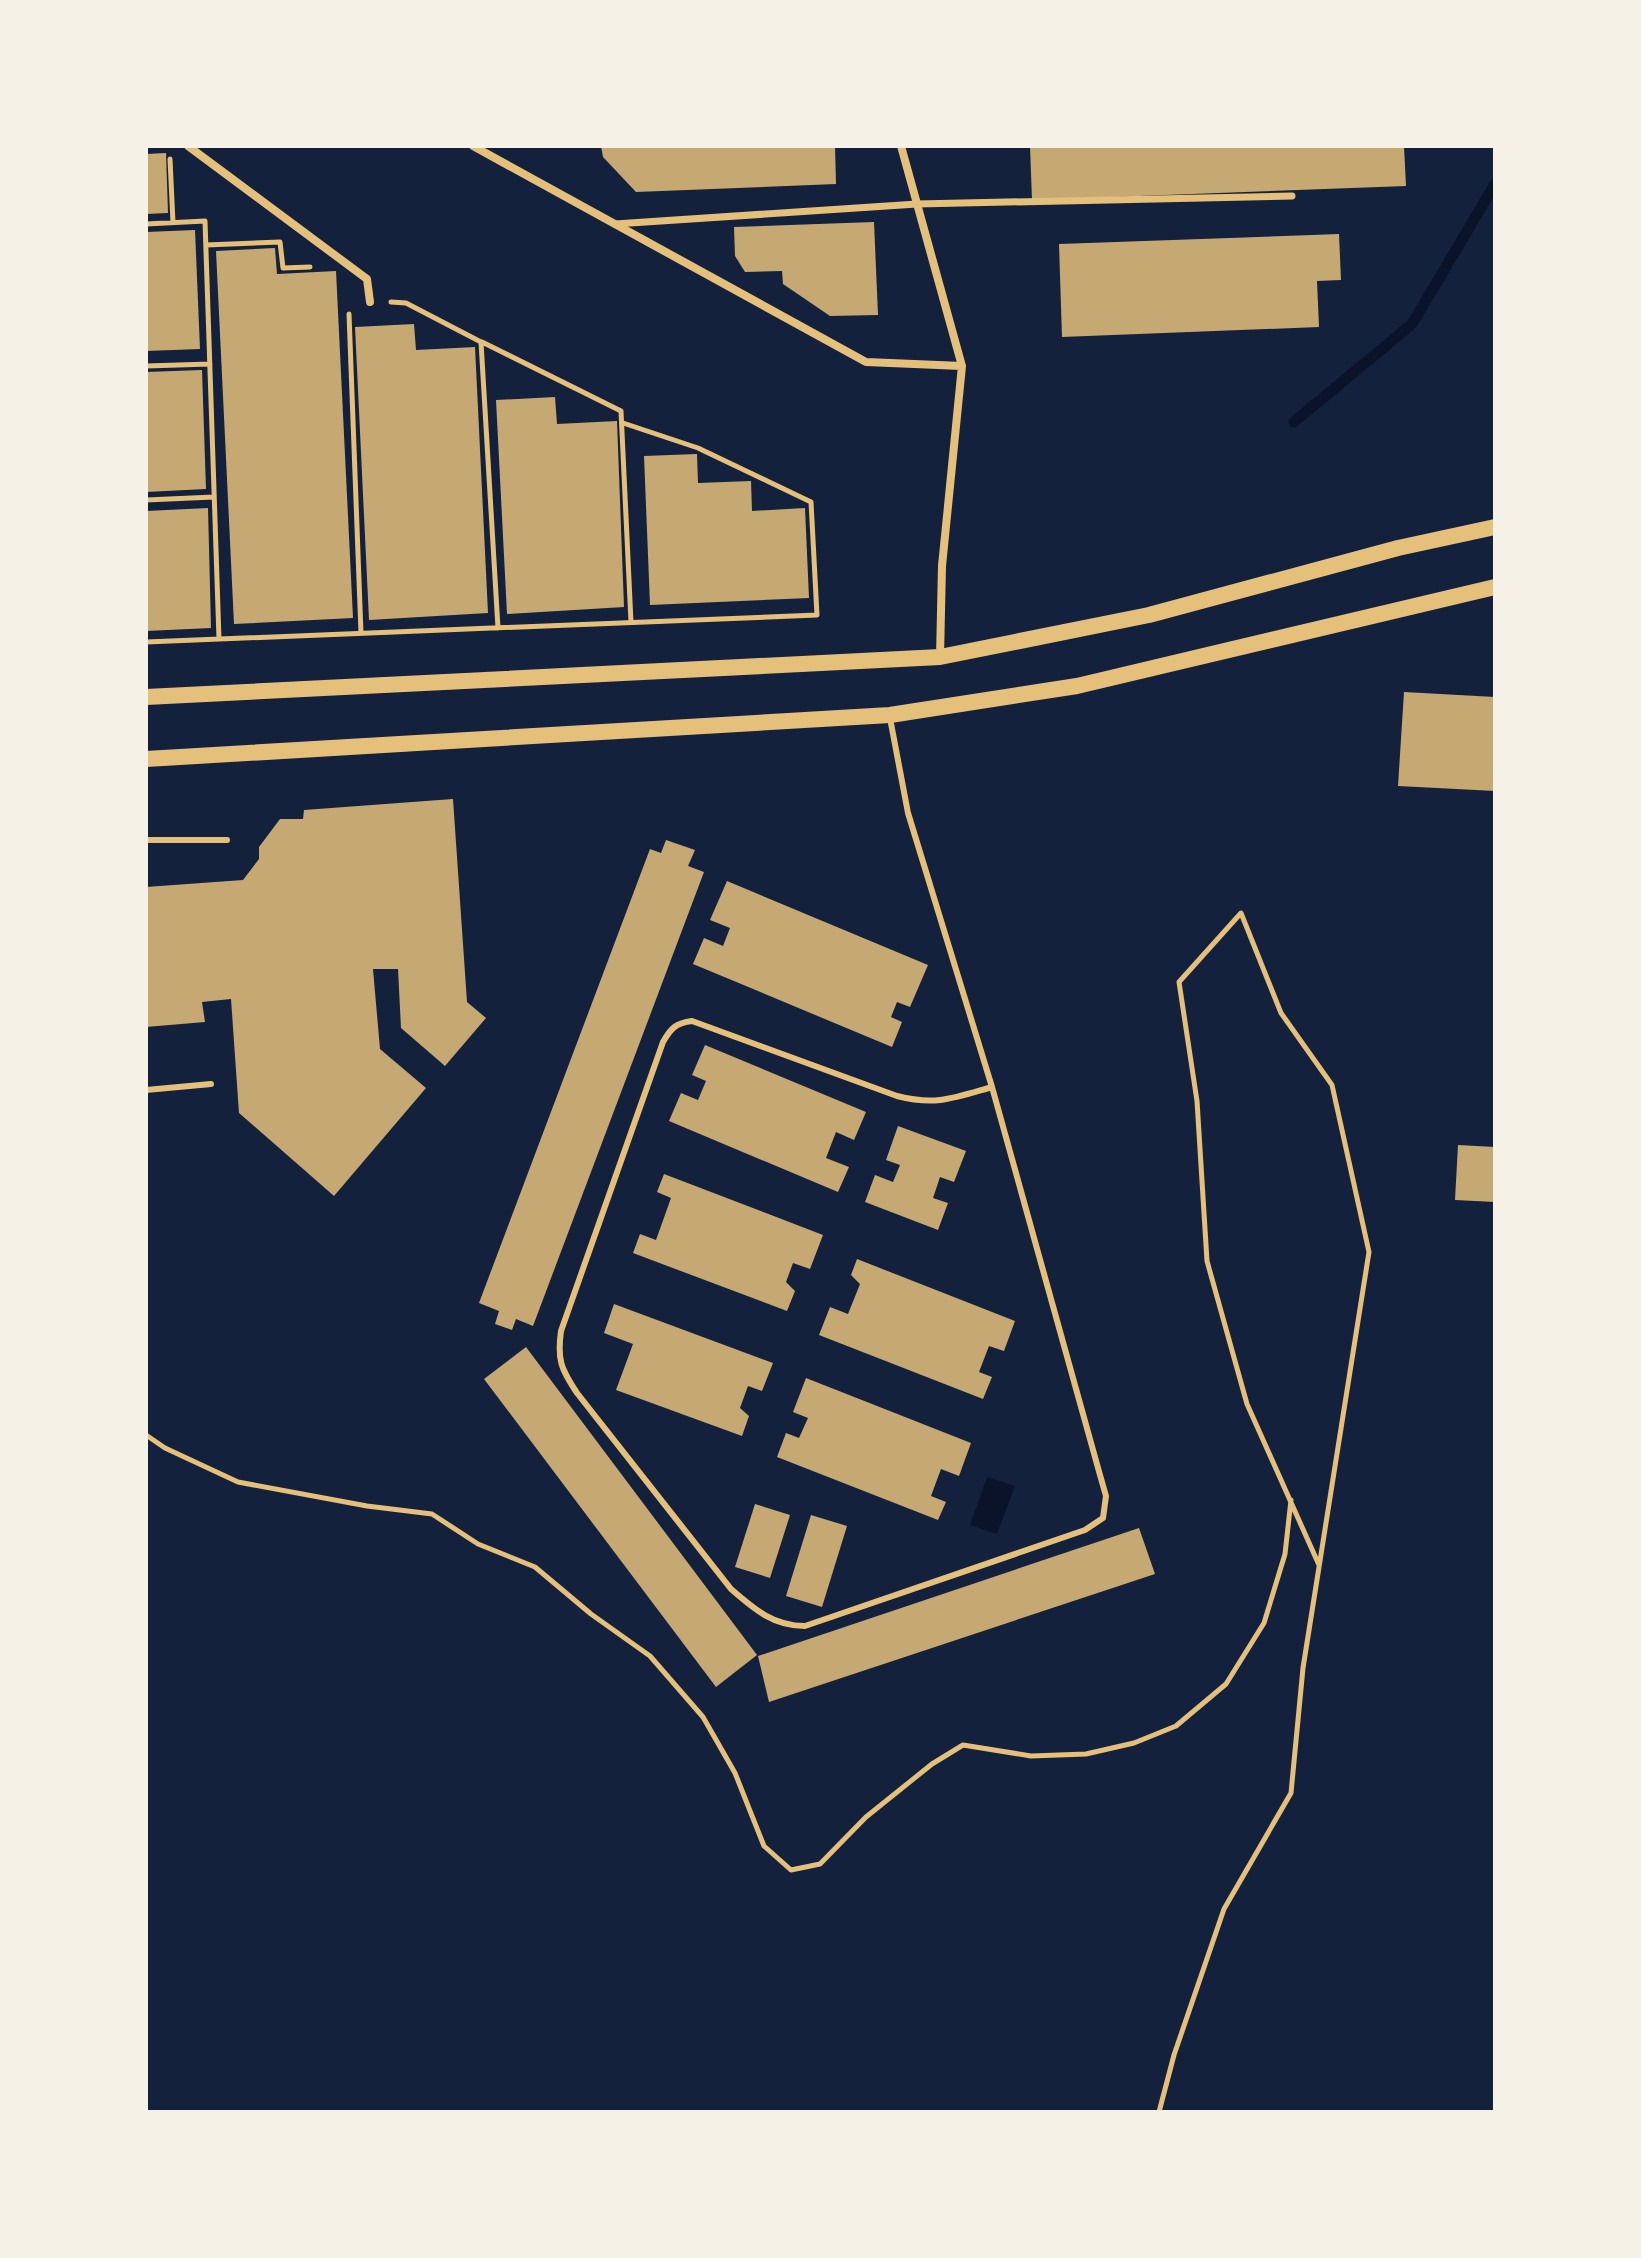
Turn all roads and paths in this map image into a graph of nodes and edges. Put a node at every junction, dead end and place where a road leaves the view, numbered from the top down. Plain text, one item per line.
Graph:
1 (169, 146) edge
2 (188, 146) edge
3 (473, 146) edge
4 (901, 146) edge
5 (1292, 196) dead end
6 (917, 204) junction
7 (173, 223) junction
8 (146, 224) edge
9 (613, 224) junction
10 (206, 245) junction
11 (347, 265) junction
12 (370, 302) joint
13 (349, 313) dead end
14 (481, 342) junction
15 (210, 364) junction
16 (146, 366) edge
17 (962, 366) junction
18 (623, 423) junction
19 (214, 497) junction
20 (146, 500) edge
21 (1495, 527) edge
22 (1495, 587) edge
23 (631, 622) junction
24 (498, 628) junction
25 (361, 633) junction
26 (219, 639) junction
27 (146, 642) edge
28 (940, 657) junction
29 (146, 697) edge
30 (890, 715) junction
31 (146, 759) edge
32 (146, 840) edge
33 (227, 840) dead end
34 (211, 1084) dead end
35 (992, 1087) junction
36 (146, 1090) edge
37 (146, 1435) edge
38 (1291, 1499) junction
39 (1319, 1565) junction
40 (1159, 2112) edge

1 - 7 path
2 - 11 street
3 - 9 street
4 - 6 street
5 - 6 street
6 - 9 street
6 - 17 street
7 - 8 path
7 - 10 path
9 - 17 street
10 - 11 path
10 - 15 path
11 - 12 street
12 - 14 path
13 - 25 path
14 - 18 path
14 - 24 path
15 - 16 path
15 - 19 path
17 - 28 street
18 - 23 path
18 - 23 path
19 - 20 path
19 - 26 path
21 - 28 main road
22 - 30 main road
23 - 24 path
24 - 25 path
25 - 26 path
26 - 27 path
28 - 29 main road
30 - 31 main road
30 - 35 lane
32 - 33 lane
34 - 36 lane
35 - 35 lane
37 - 38 path
38 - 39 path
38 - 39 path
39 - 40 path

